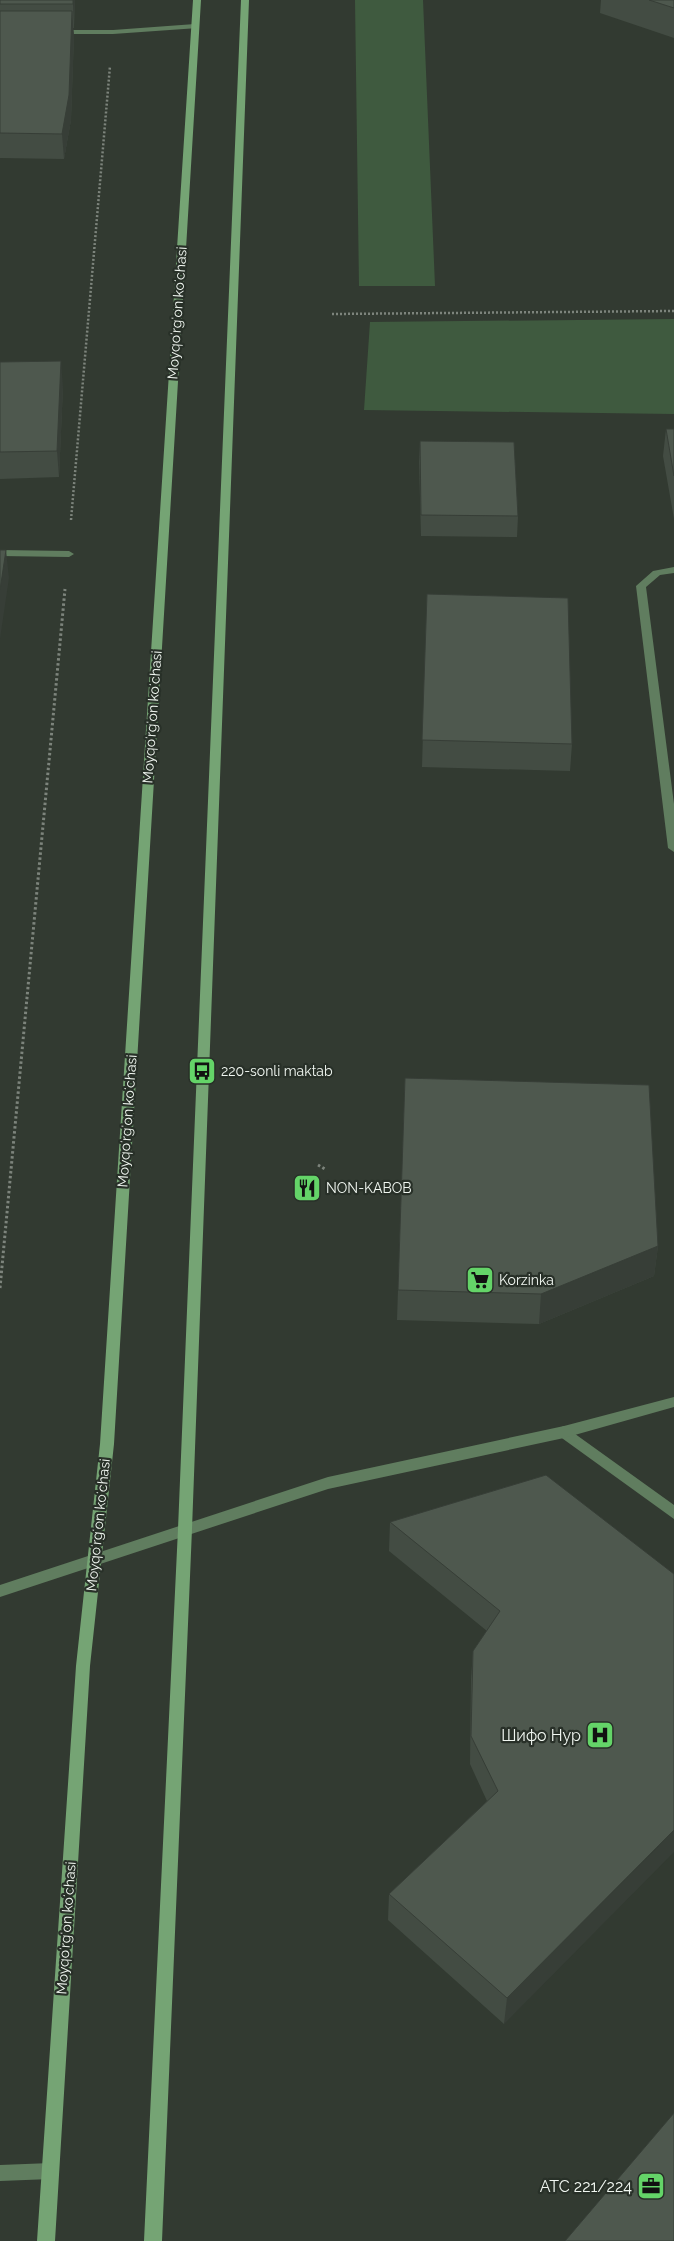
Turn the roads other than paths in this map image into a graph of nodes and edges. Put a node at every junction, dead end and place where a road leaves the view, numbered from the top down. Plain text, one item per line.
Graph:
1 (197, 0) edge
2 (245, 0) edge
3 (195, 26) junction
4 (47, 32) edge
5 (0, 554) edge
6 (68, 554) road end
7 (674, 570) edge
8 (674, 848) edge
9 (674, 1402) edge
10 (564, 1432) junction
11 (674, 1513) edge
12 (185, 1529) junction
13 (96, 1558) junction
14 (0, 1591) edge
15 (51, 2171) junction
16 (0, 2174) edge
17 (46, 2241) edge
18 (153, 2241) edge

1 - 3 main road, Moyqoʻrgʻon koʻchasi
2 - 12 main road
3 - 4 street
3 - 13 main road, Moyqoʻrgʻon koʻchasi
5 - 6 street
7 - 8 street
9 - 10 street
10 - 11 street
10 - 12 street
12 - 13 street
12 - 18 main road
13 - 14 street
13 - 15 main road, Moyqoʻrgʻon koʻchasi
15 - 16 street
15 - 17 main road, Moyqoʻrgʻon koʻchasi

